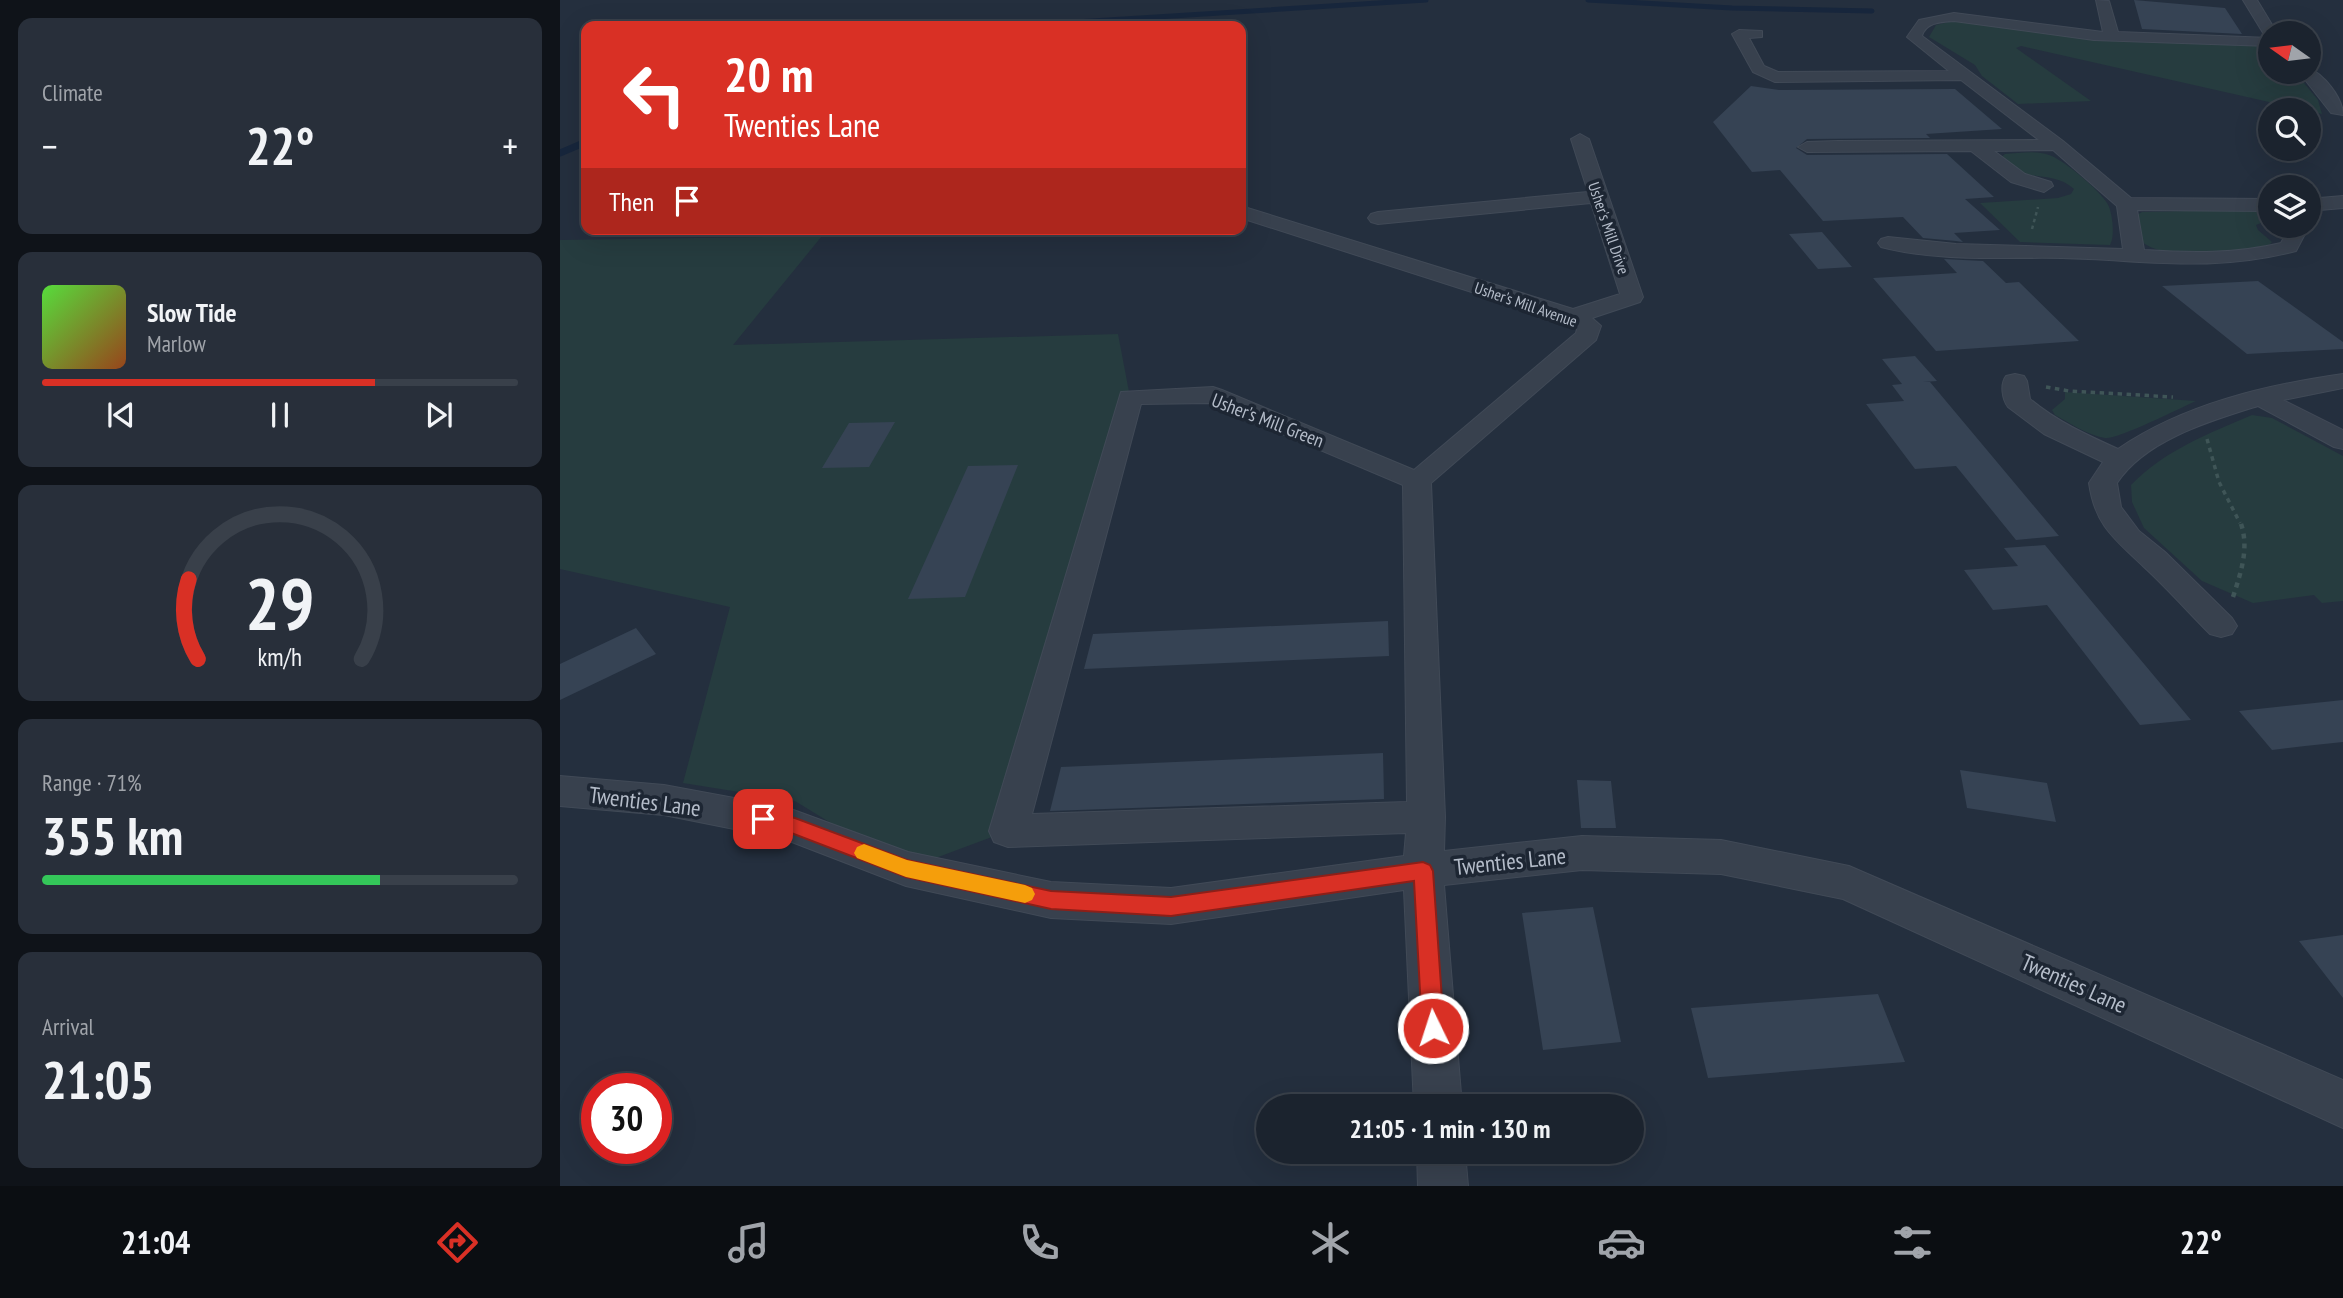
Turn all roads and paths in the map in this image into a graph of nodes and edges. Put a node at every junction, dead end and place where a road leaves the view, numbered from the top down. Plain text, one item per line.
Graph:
1 (1947, 0) edge
2 (2250, 0) edge
3 (2102, 1) edge
4 (1954, 17) junction
5 (2263, 21) edge
6 (1756, 34) dead end
7 (2112, 37) junction
8 (2258, 42) edge
9 (1966, 75) junction
10 (2319, 84) edge
11 (2343, 110) edge
12 (1580, 139) dead end
13 (2057, 145) junction
14 (1977, 147) junction
15 (1807, 148) dead end
16 (2044, 186) joint
17 (1597, 197) junction
18 (2343, 202) edge
19 (2126, 204) junction
20 (2321, 204) edge
21 (2258, 205) edge
22 (1246, 214) edge
23 (1378, 218) dead end
24 (2293, 238) edge
25 (1888, 243) dead end
26 (2026, 250) junction
27 (2135, 256) junction
28 (1573, 317) junction
29 (2015, 381) joint
30 (2343, 381) edge
31 (2261, 398) junction
32 (2233, 407) junction
33 (2195, 421) junction
34 (2343, 441) edge
35 (2121, 460) junction
36 (1417, 481) junction
37 (2221, 626) joint
38 (560, 791) edge
39 (1426, 817) junction
40 (1423, 871) junction
41 (1437, 1094) edge
42 (2343, 1104) edge
43 (1442, 1164) edge
44 (1443, 1186) edge

1 - 4 street
2 - 5 street
3 - 7 street
4 - 7 street
4 - 9 street
6 - 9 street
7 - 8 street
9 - 13 street
10 - 11 street
12 - 17 street, Usher's Mill Drive
13 - 14 street
13 - 19 street
14 - 15 street
14 - 16 street
16 - 26 path
17 - 23 street
17 - 28 street, Usher's Mill Drive
18 - 20 street
19 - 21 street
19 - 27 street
22 - 28 street, Usher's Mill Avenue
24 - 27 street
25 - 26 street
26 - 27 street
28 - 36 street, Usher's Mill Avenue
29 - 32 path
29 - 35 street
30 - 31 street
31 - 32 street
31 - 34 street
32 - 33 street
33 - 35 street
33 - 37 path
35 - 37 street
36 - 39 street
36 - 39 street, Usher's Mill Green
38 - 40 street, Twenties Lane
39 - 40 street
40 - 41 street
40 - 42 street, Twenties Lane
43 - 44 street

